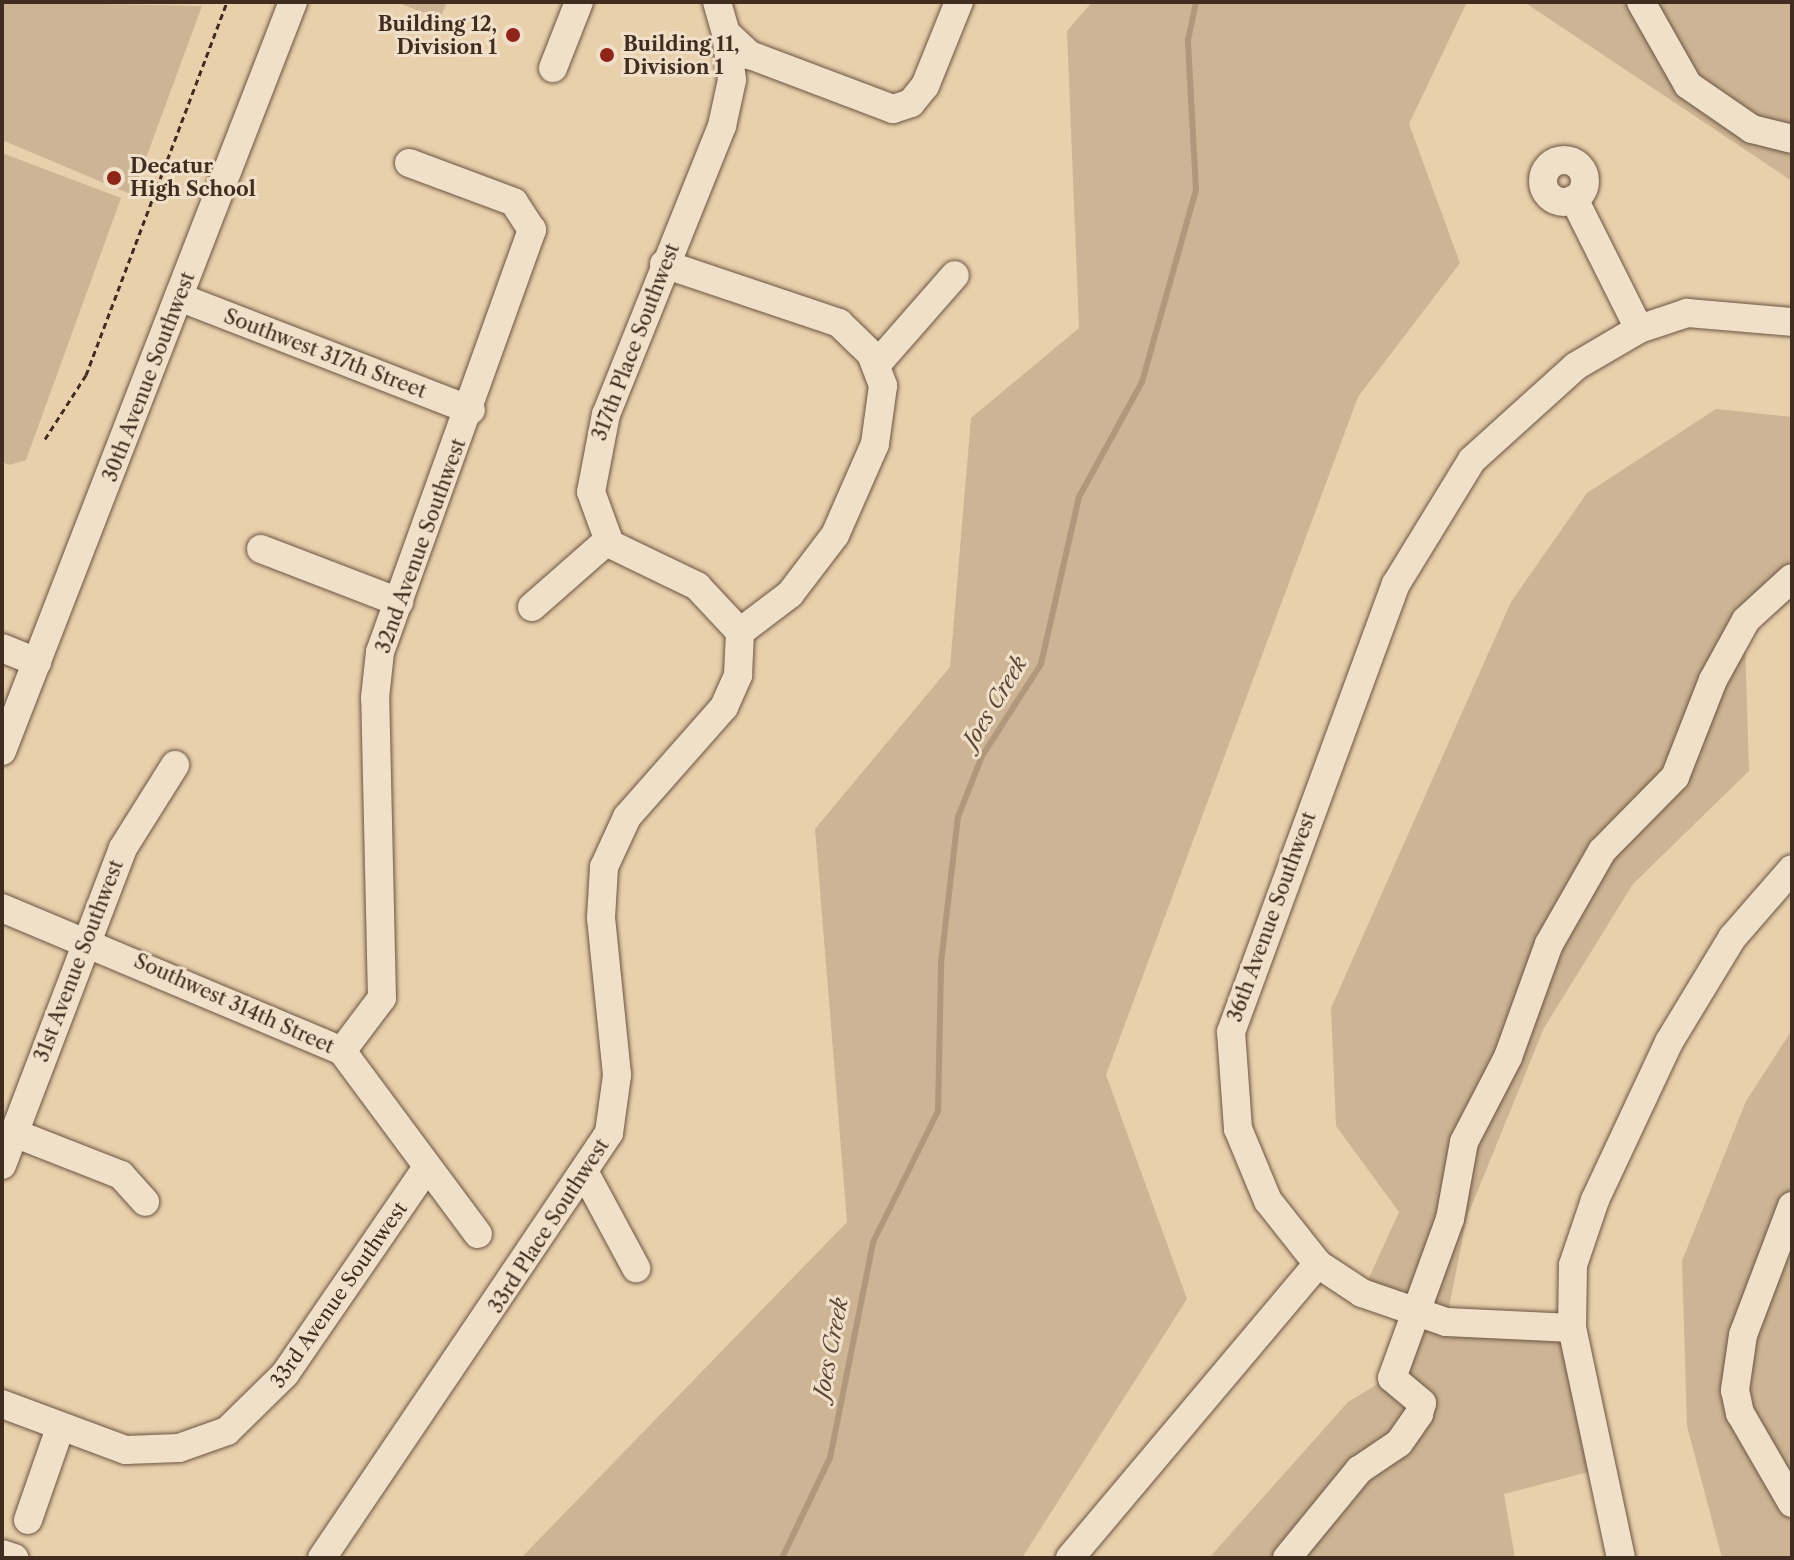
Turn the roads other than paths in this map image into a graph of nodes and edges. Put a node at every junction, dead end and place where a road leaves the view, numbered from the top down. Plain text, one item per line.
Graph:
1 (293, 2) edge
2 (579, 2) edge
3 (717, 2) edge
4 (959, 2) edge
5 (1641, 2) edge
6 (726, 33) junction
7 (553, 68) dead end
8 (1792, 139) edge
9 (409, 163) dead end
10 (1574, 199) dead end
11 (664, 264) junction
12 (955, 275) dead end
13 (179, 297) junction
14 (1792, 322) edge
15 (1639, 329) junction
16 (877, 364) junction
17 (471, 410) junction
18 (607, 541) junction
19 (261, 549) dead end
20 (1792, 578) edge
21 (399, 602) junction
22 (532, 607) dead end
23 (740, 632) junction
24 (2, 648) edge
25 (37, 662) junction
26 (2, 751) edge
27 (175, 765) dead end
28 (1792, 869) edge
29 (2, 908) edge
30 (85, 940) junction
31 (342, 1051) junction
32 (14, 1133) junction
33 (2, 1165) edge
34 (426, 1169) junction
35 (586, 1175) junction
36 (145, 1202) dead end
37 (1792, 1206) edge
38 (478, 1234) dead end
39 (1318, 1264) junction
40 (636, 1268) dead end
41 (1416, 1312) junction
42 (1572, 1328) junction
43 (2, 1404) edge
44 (60, 1428) junction
45 (1792, 1503) edge
46 (28, 1520) dead end
47 (2, 1554) edge
48 (14, 1558) edge
49 (322, 1558) edge
50 (1070, 1558) edge
51 (1287, 1558) edge
52 (1621, 1558) edge

1 - 13 street, 30th Avenue Southwest
2 - 7 street
3 - 6 street, 317th Place Southwest
4 - 6 street
5 - 8 street
6 - 11 street, 317th Place Southwest
9 - 17 street, 32nd Avenue Southwest
10 - 15 street
11 - 16 street
11 - 18 street, 317th Place Southwest
12 - 16 street
13 - 17 street, Southwest 317th Street
13 - 25 street, 30th Avenue Southwest
14 - 15 street, 36th Avenue Southwest
15 - 39 street, 36th Avenue Southwest
16 - 23 street
17 - 21 street, 32nd Avenue Southwest
18 - 22 street
18 - 23 street
19 - 21 street
20 - 41 street
21 - 31 street, 32nd Avenue Southwest
23 - 35 street, 33rd Place Southwest
24 - 25 street
25 - 26 street, 30th Avenue Southwest
27 - 30 street, 31st Avenue Southwest
28 - 42 street
29 - 30 street, Southwest 314th Street
30 - 31 street, Southwest 314th Street
30 - 32 street, 31st Avenue Southwest
31 - 34 street, Southwest 314th Street
32 - 33 street, 31st Avenue Southwest
32 - 36 street
34 - 38 street, Southwest 314th Street
34 - 44 street, 33rd Avenue Southwest
35 - 40 street
35 - 49 street, 33rd Place Southwest
37 - 45 street
39 - 41 street, 36th Avenue Southwest
39 - 50 street
41 - 42 street, 36th Avenue Southwest
41 - 51 street
42 - 52 street
43 - 44 street, 33rd Avenue Southwest
44 - 46 street
47 - 48 street

